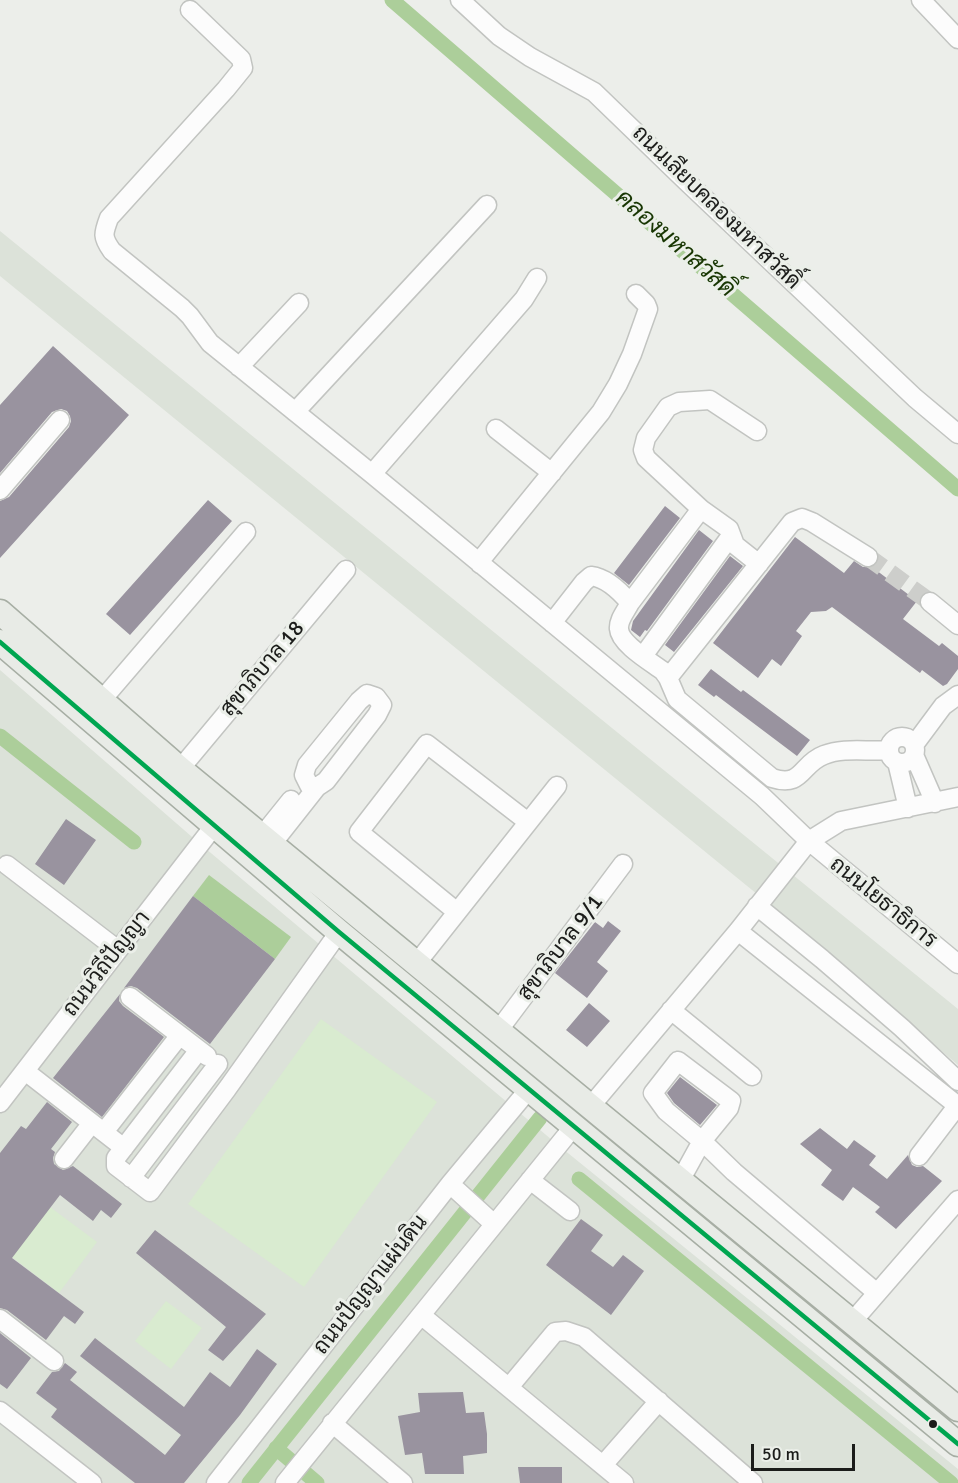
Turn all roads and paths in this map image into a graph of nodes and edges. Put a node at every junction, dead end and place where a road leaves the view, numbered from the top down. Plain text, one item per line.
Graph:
1 (460, 0) edge
2 (921, 0) edge
3 (190, 10) dead end
4 (958, 39) edge
5 (487, 205) dead end
6 (537, 278) dead end
7 (636, 294) dead end
8 (299, 303) dead end
9 (239, 367) junction
10 (295, 412) junction
11 (60, 420) dead end
12 (496, 429) dead end
13 (757, 431) dead end
14 (958, 434) edge
15 (552, 472) junction
16 (372, 474) junction
17 (0, 490) edge
18 (701, 509) junction
19 (246, 532) dead end
20 (730, 537) junction
21 (868, 557) tunnel mouth
22 (480, 564) junction
23 (759, 564) junction
24 (346, 570) dead end
25 (930, 602) tunnel mouth
26 (630, 603) junction
27 (0, 612) edge
28 (552, 623) junction
29 (958, 625) edge
30 (0, 642) edge
31 (643, 656) junction
32 (668, 678) junction
33 (958, 695) edge
34 (101, 701) junction
35 (904, 753) junction
36 (180, 769) junction
37 (312, 784) junction
38 (557, 786) dead end
39 (958, 797) edge
40 (935, 803) junction
41 (908, 808) junction
42 (528, 822) junction
43 (213, 826) junction
44 (267, 840) junction
45 (809, 841) junction
46 (623, 864) dead end
47 (8, 865) dead end
48 (757, 906) junction
49 (457, 912) junction
50 (738, 931) junction
51 (339, 932) junction
52 (118, 950) junction
53 (416, 964) junction
54 (958, 964) edge
55 (862, 994) junction
56 (130, 997) dead end
57 (671, 1010) junction
58 (845, 1016) junction
59 (498, 1032) junction
60 (180, 1035) junction
61 (199, 1050) junction
62 (218, 1064) junction
63 (25, 1071) junction
64 (235, 1076) junction
65 (752, 1076) dead end
66 (958, 1081) edge
67 (529, 1089) junction
68 (0, 1103) edge
69 (958, 1106) edge
70 (590, 1107) junction
71 (574, 1126) junction
72 (98, 1128) junction
73 (124, 1148) junction
74 (919, 1156) dead end
75 (64, 1159) dead end
76 (131, 1178) junction
77 (530, 1180) junction
78 (680, 1181) junction
79 (450, 1184) junction
80 (958, 1200) edge
81 (570, 1211) dead end
82 (494, 1224) junction
83 (877, 1293) junction
84 (422, 1315) junction
85 (0, 1319) edge
86 (852, 1322) junction
87 (835, 1343) junction
88 (54, 1361) dead end
89 (510, 1386) junction
90 (659, 1401) junction
91 (958, 1409) edge
92 (0, 1412) edge
93 (332, 1423) junction
94 (958, 1444) edge
95 (603, 1465) junction
96 (92, 1483) edge
97 (216, 1483) edge
98 (285, 1483) edge
99 (403, 1483) edge
100 (624, 1483) edge
101 (753, 1483) edge

1 - 14 street, ถนนเลียบคลองมหาสวัสดิ์
2 - 4 street
3 - 9 street, ถนนโยธาธิการ
5 - 10 street
6 - 16 street
7 - 15 street
8 - 9 street
9 - 10 street, ถนนโยธาธิการ
10 - 16 street, ถนนโยธาธิการ
11 - 17 street
12 - 15 street
13 - 18 street
15 - 22 street
16 - 22 street, ถนนโยธาธิการ
18 - 20 street
18 - 26 street
19 - 34 street
20 - 23 street
20 - 31 street
21 - 23 street
22 - 28 street, ถนนโยธาธิการ
23 - 32 street
24 - 36 street, สุขาภิบาล 18
25 - 29 street
26 - 28 street
26 - 31 street
27 - 34 main road
28 - 45 street, ถนนโยธาธิการ
30 - 43 main road
31 - 32 street
32 - 35 street
33 - 35 street
34 - 36 main road
35 - 40 street
35 - 41 street
36 - 44 main road
37 - 37 street
37 - 44 street
38 - 42 street
39 - 40 street
40 - 41 street
41 - 45 street
42 - 49 street
42 - 49 street
43 - 51 main road
43 - 52 street, ถนนวิถีปัญญา
44 - 53 main road
45 - 48 street
45 - 54 street, ถนนโยธาธิการ
46 - 59 street, สุขาภิบาล 9/1
47 - 52 street
48 - 50 street
48 - 55 street
49 - 53 street
50 - 57 street
50 - 58 street
51 - 64 street
51 - 67 main road
52 - 63 street, ถนนวิถีปัญญา
53 - 59 main road
55 - 58 street
55 - 66 street
56 - 60 street
57 - 65 street
57 - 70 street
58 - 69 street
59 - 70 main road
60 - 61 street
60 - 72 street
61 - 62 street
61 - 73 street
62 - 64 street
62 - 76 street
63 - 68 street, ถนนวิถีปัญญา
63 - 72 street
64 - 76 street
67 - 71 main road
67 - 79 street, ถนนปัญญาแผ่นดิน
69 - 74 street
70 - 71 main road
70 - 78 main road
71 - 77 street
71 - 87 main road
72 - 73 street
72 - 75 street
73 - 76 street
77 - 81 street
77 - 82 street
78 - 83 street
78 - 86 main road
79 - 82 street
79 - 97 street, ถนนปัญญาแผ่นดิน
80 - 83 street
82 - 84 street
83 - 86 street
84 - 89 street
84 - 93 street
85 - 88 street
86 - 87 main road
86 - 91 main road
87 - 94 main road
89 - 90 street
89 - 95 street
90 - 95 street
90 - 101 street
92 - 96 street
93 - 98 street
93 - 99 street
95 - 100 street

